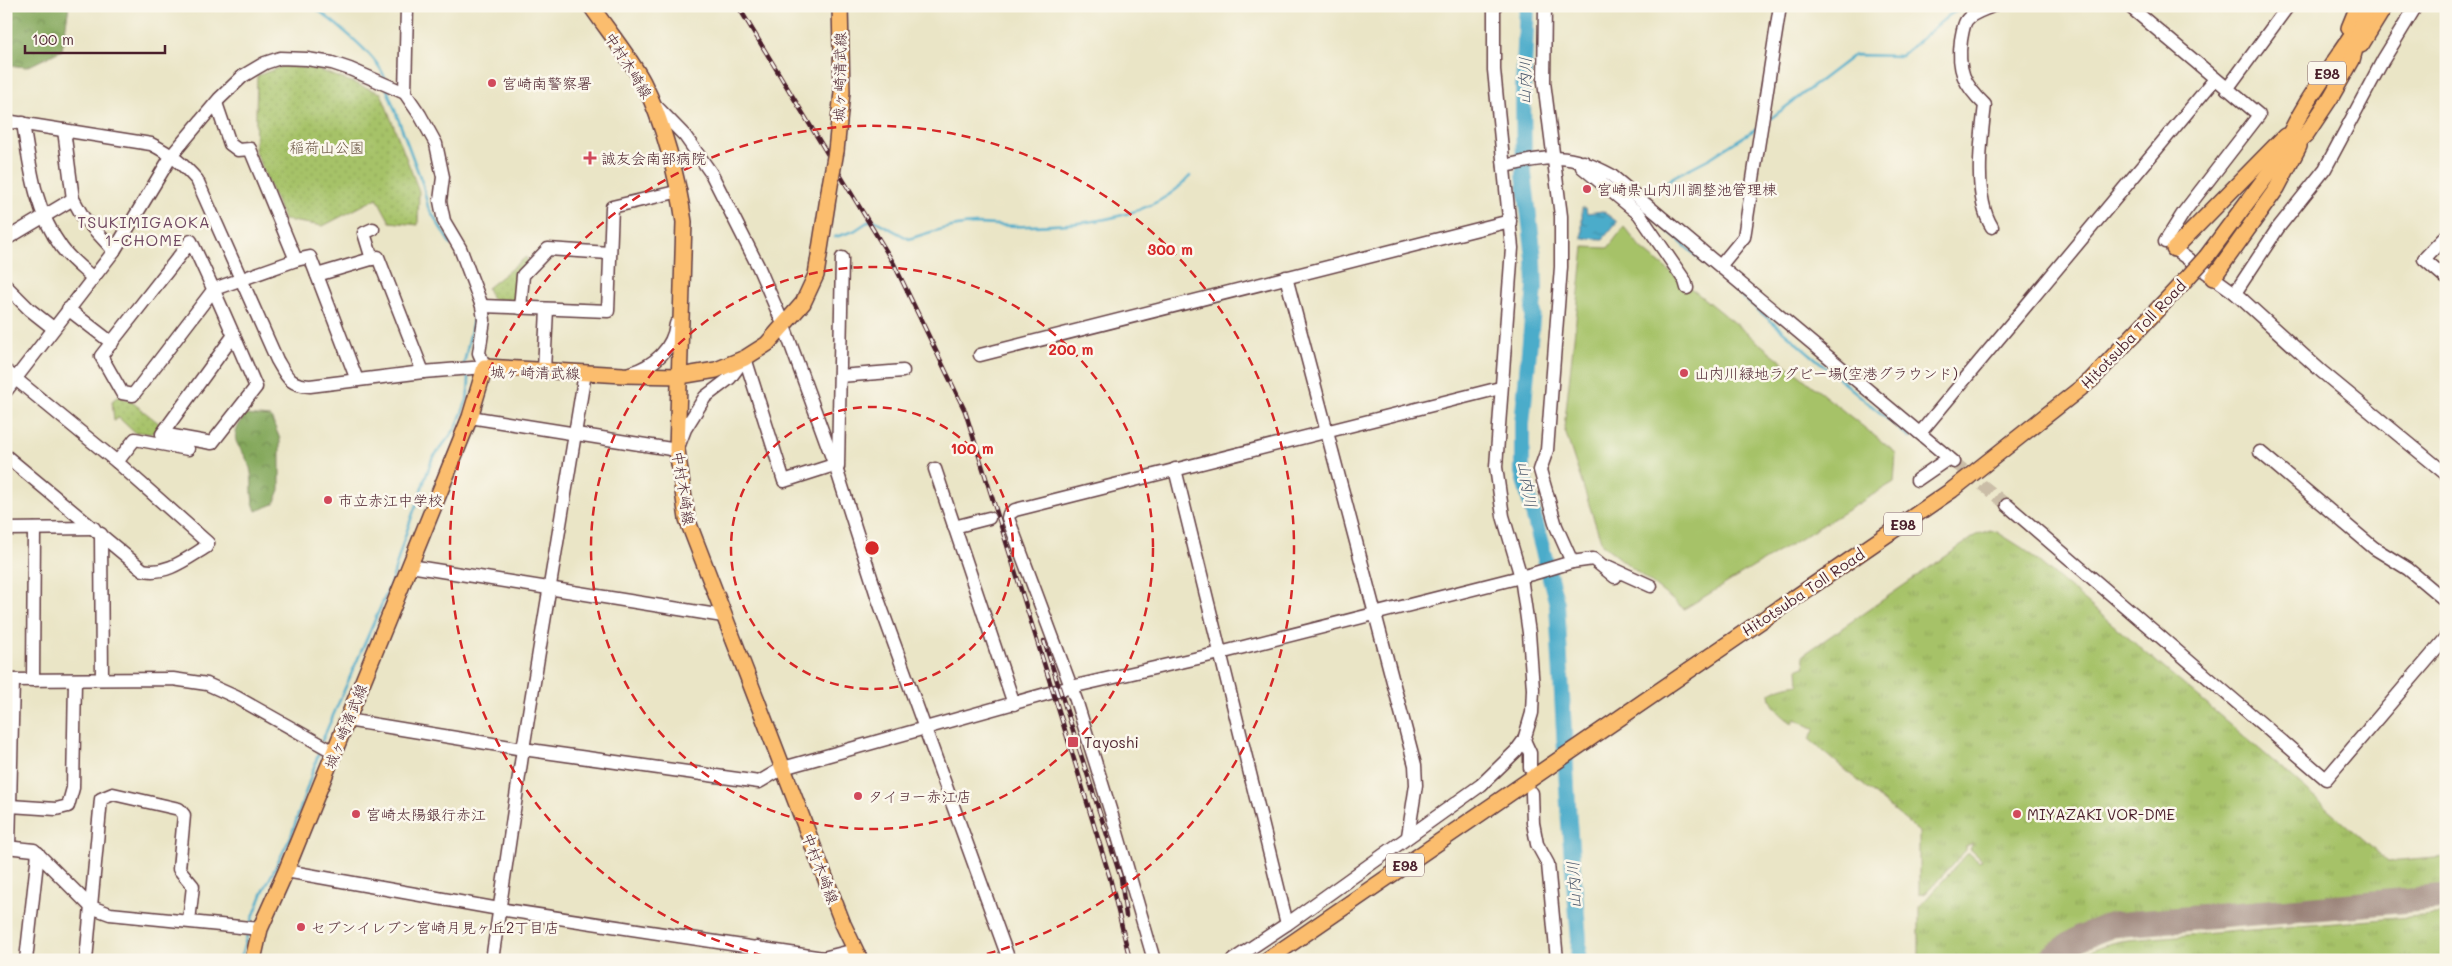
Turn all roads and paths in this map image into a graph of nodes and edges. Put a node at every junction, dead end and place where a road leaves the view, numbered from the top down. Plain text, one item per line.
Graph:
1 (407, 6) edge
2 (591, 6) edge
3 (840, 6) edge
4 (1494, 6) edge
5 (1545, 6) edge
6 (1780, 6) edge
7 (1992, 6) edge
8 (2129, 6) edge
9 (2288, 6) edge
10 (2386, 6) edge
11 (2416, 6) edge
12 (2364, 10) edge
13 (2345, 56) junction
14 (2215, 79) junction
15 (2226, 89) junction
16 (405, 94) junction
17 (216, 102) junction
18 (652, 102) junction
19 (6, 121) edge
20 (23, 123) junction
21 (64, 130) junction
22 (2298, 133) junction
23 (172, 155) junction
24 (1550, 157) junction
25 (1584, 162) junction
26 (1509, 165) junction
27 (680, 191) junction
28 (72, 199) junction
29 (43, 217) junction
30 (1510, 220) junction
31 (1992, 227) dead end
32 (374, 230) dead end
33 (2446, 236) edge
34 (6, 239) edge
35 (2169, 246) junction
36 (114, 251) junction
37 (609, 253) junction
38 (842, 258) dead end
39 (372, 259) junction
40 (296, 260) junction
41 (1721, 265) junction
42 (317, 276) junction
43 (1286, 277) junction
44 (93, 278) junction
45 (2213, 278) junction
46 (2446, 278) edge
47 (241, 279) junction
48 (6, 286) edge
49 (1687, 288) dead end
50 (214, 289) junction
51 (2235, 293) junction
52 (683, 299) junction
53 (482, 306) junction
54 (520, 308) junction
55 (68, 309) junction
56 (548, 309) junction
57 (784, 326) junction
58 (53, 328) junction
59 (234, 335) junction
60 (112, 343) junction
61 (980, 355) dead end
62 (745, 358) junction
63 (472, 368) junction
64 (544, 370) junction
65 (903, 371) dead end
66 (423, 372) junction
67 (585, 373) junction
68 (11, 375) edge
69 (623, 375) junction
70 (680, 376) junction
71 (840, 376) junction
72 (358, 380) junction
73 (1500, 388) junction
74 (6, 391) edge
75 (470, 417) junction
76 (1328, 430) junction
77 (1920, 433) junction
78 (574, 434) junction
79 (188, 449) dead end
80 (677, 450) junction
81 (2260, 452) dead end
82 (116, 462) junction
83 (9, 463) edge
84 (836, 469) junction
85 (935, 469) dead end
86 (1175, 469) junction
87 (2446, 474) edge
88 (1918, 480) dead end
89 (2007, 505) tunnel mouth
90 (989, 518) dead end
91 (954, 527) junction
92 (6, 529) edge
93 (34, 529) junction
94 (97, 531) junction
95 (1593, 559) junction
96 (1568, 563) junction
97 (410, 566) junction
98 (1526, 576) junction
99 (1615, 577) dead end
100 (1651, 586) dead end
101 (549, 588) junction
102 (2446, 601) edge
103 (1375, 613) junction
104 (723, 616) junction
105 (2446, 638) edge
106 (1220, 653) junction
107 (102, 679) junction
108 (10, 680) edge
109 (33, 680) junction
110 (75, 680) junction
111 (1071, 687) junction
112 (1014, 704) junction
113 (347, 720) junction
114 (927, 728) junction
115 (1524, 740) junction
116 (326, 746) junction
117 (523, 749) junction
118 (783, 768) junction
119 (1536, 770) junction
120 (1532, 793) dead end
121 (10, 806) junction
122 (1408, 836) junction
123 (8, 847) edge
124 (38, 854) junction
125 (286, 871) junction
126 (91, 907) junction
127 (498, 909) junction
128 (189, 921) junction
129 (1287, 924) junction
130 (253, 928) junction
131 (756, 953) edge
132 (858, 955) edge
133 (26, 960) edge
134 (86, 960) edge
135 (253, 960) edge
136 (492, 960) edge
137 (1009, 960) edge
138 (1154, 960) edge
139 (1233, 960) edge
140 (1267, 960) edge
141 (1557, 960) edge

1 - 16 street
2 - 18 main road, 中村木崎線
3 - 57 main road, 城ヶ崎清武線, bridge
4 - 26 street
5 - 24 street
6 - 41 street
7 - 31 street
8 - 14 street
9 - 15 street
10 - 13 main road
11 - 51 street
12 - 13 main road, Hitotsuba Toll Road / E98
13 - 22 main road, Hitotsuba Toll Road / E98
14 - 15 street
14 - 77 street
15 - 35 street
16 - 17 street
16 - 53 street
17 - 23 street
17 - 40 street
18 - 27 main road, 中村木崎線
18 - 57 street
19 - 20 street
20 - 21 street
20 - 29 street
21 - 23 street
21 - 28 street
22 - 35 main road
22 - 45 main road
22 - 119 main road, Hitotsuba Toll Road / E98, bridge
23 - 36 street
23 - 47 street
24 - 25 street
24 - 26 street
24 - 96 street
25 - 41 street
25 - 49 street
26 - 30 street
27 - 37 street
27 - 52 main road, 中村木崎線
28 - 29 street
28 - 36 street
29 - 34 street
29 - 44 street
30 - 43 street
30 - 73 street
32 - 39 street
33 - 46 street
35 - 45 street
36 - 44 street
37 - 54 street
37 - 56 street
38 - 71 street
39 - 42 street
39 - 66 street
40 - 42 street
40 - 47 street
41 - 77 street
42 - 72 street
43 - 61 street
43 - 76 street
44 - 55 street
45 - 51 street
47 - 50 street
47 - 72 street
48 - 58 street
50 - 59 street
50 - 60 street
50 - 60 street
51 - 87 street
52 - 69 street
52 - 70 main road, 中村木崎線
53 - 54 street
53 - 63 street
54 - 56 street
55 - 58 street
55 - 60 street
56 - 64 street
57 - 62 main road, 城ヶ崎清武線
57 - 84 street
58 - 68 street
59 - 59 street
62 - 70 main road, 城ヶ崎清武線
62 - 80 street
62 - 84 street
63 - 64 main road, 城ヶ崎清武線
63 - 66 street
63 - 75 main road, 城ヶ崎清武線
64 - 67 main road, 城ヶ崎清武線
65 - 71 street
66 - 72 street
67 - 69 main road, 城ヶ崎清武線
67 - 78 street
68 - 74 street
68 - 82 street
69 - 70 main road, 城ヶ崎清武線
70 - 80 main road, 中村木崎線
71 - 84 street
73 - 76 street
73 - 98 street
75 - 78 street
75 - 97 main road, 城ヶ崎清武線
76 - 86 street
76 - 103 street
77 - 88 street
78 - 80 street
78 - 101 street
79 - 82 street
80 - 104 main road, 中村木崎線
81 - 102 street
82 - 94 street
83 - 94 street
84 - 114 street
85 - 91 street
86 - 106 street
86 - 111 street
89 - 105 street
90 - 91 street
91 - 112 street
92 - 93 street
93 - 94 street
93 - 109 street
94 - 107 street
95 - 96 street
95 - 99 street
95 - 100 street
96 - 98 street
97 - 101 street
97 - 113 main road, 城ヶ崎清武線
98 - 103 street
98 - 115 street
101 - 104 street
101 - 117 street
103 - 106 street
103 - 122 street
104 - 118 main road, 中村木崎線
106 - 111 street
106 - 129 street
107 - 110 street
107 - 116 street
108 - 109 street
108 - 121 street
109 - 110 street
110 - 121 street
111 - 112 street
111 - 138 street
112 - 114 street
113 - 116 main road, 城ヶ崎清武線
113 - 117 street
114 - 118 street
114 - 137 street
115 - 119 street
115 - 122 street
116 - 125 main road, 城ヶ崎清武線
117 - 118 street
117 - 127 street
118 - 132 main road, 中村木崎線
119 - 140 main road, Hitotsuba Toll Road / E98
120 - 141 street
121 - 123 street
122 - 129 street
123 - 124 street
124 - 126 street
124 - 133 street
125 - 127 street
125 - 130 main road, 城ヶ崎清武線
126 - 128 street
126 - 128 street
126 - 134 street
127 - 131 street
127 - 136 street
128 - 130 street
129 - 139 street
130 - 135 main road, 城ヶ崎清武線
131 - 132 street

